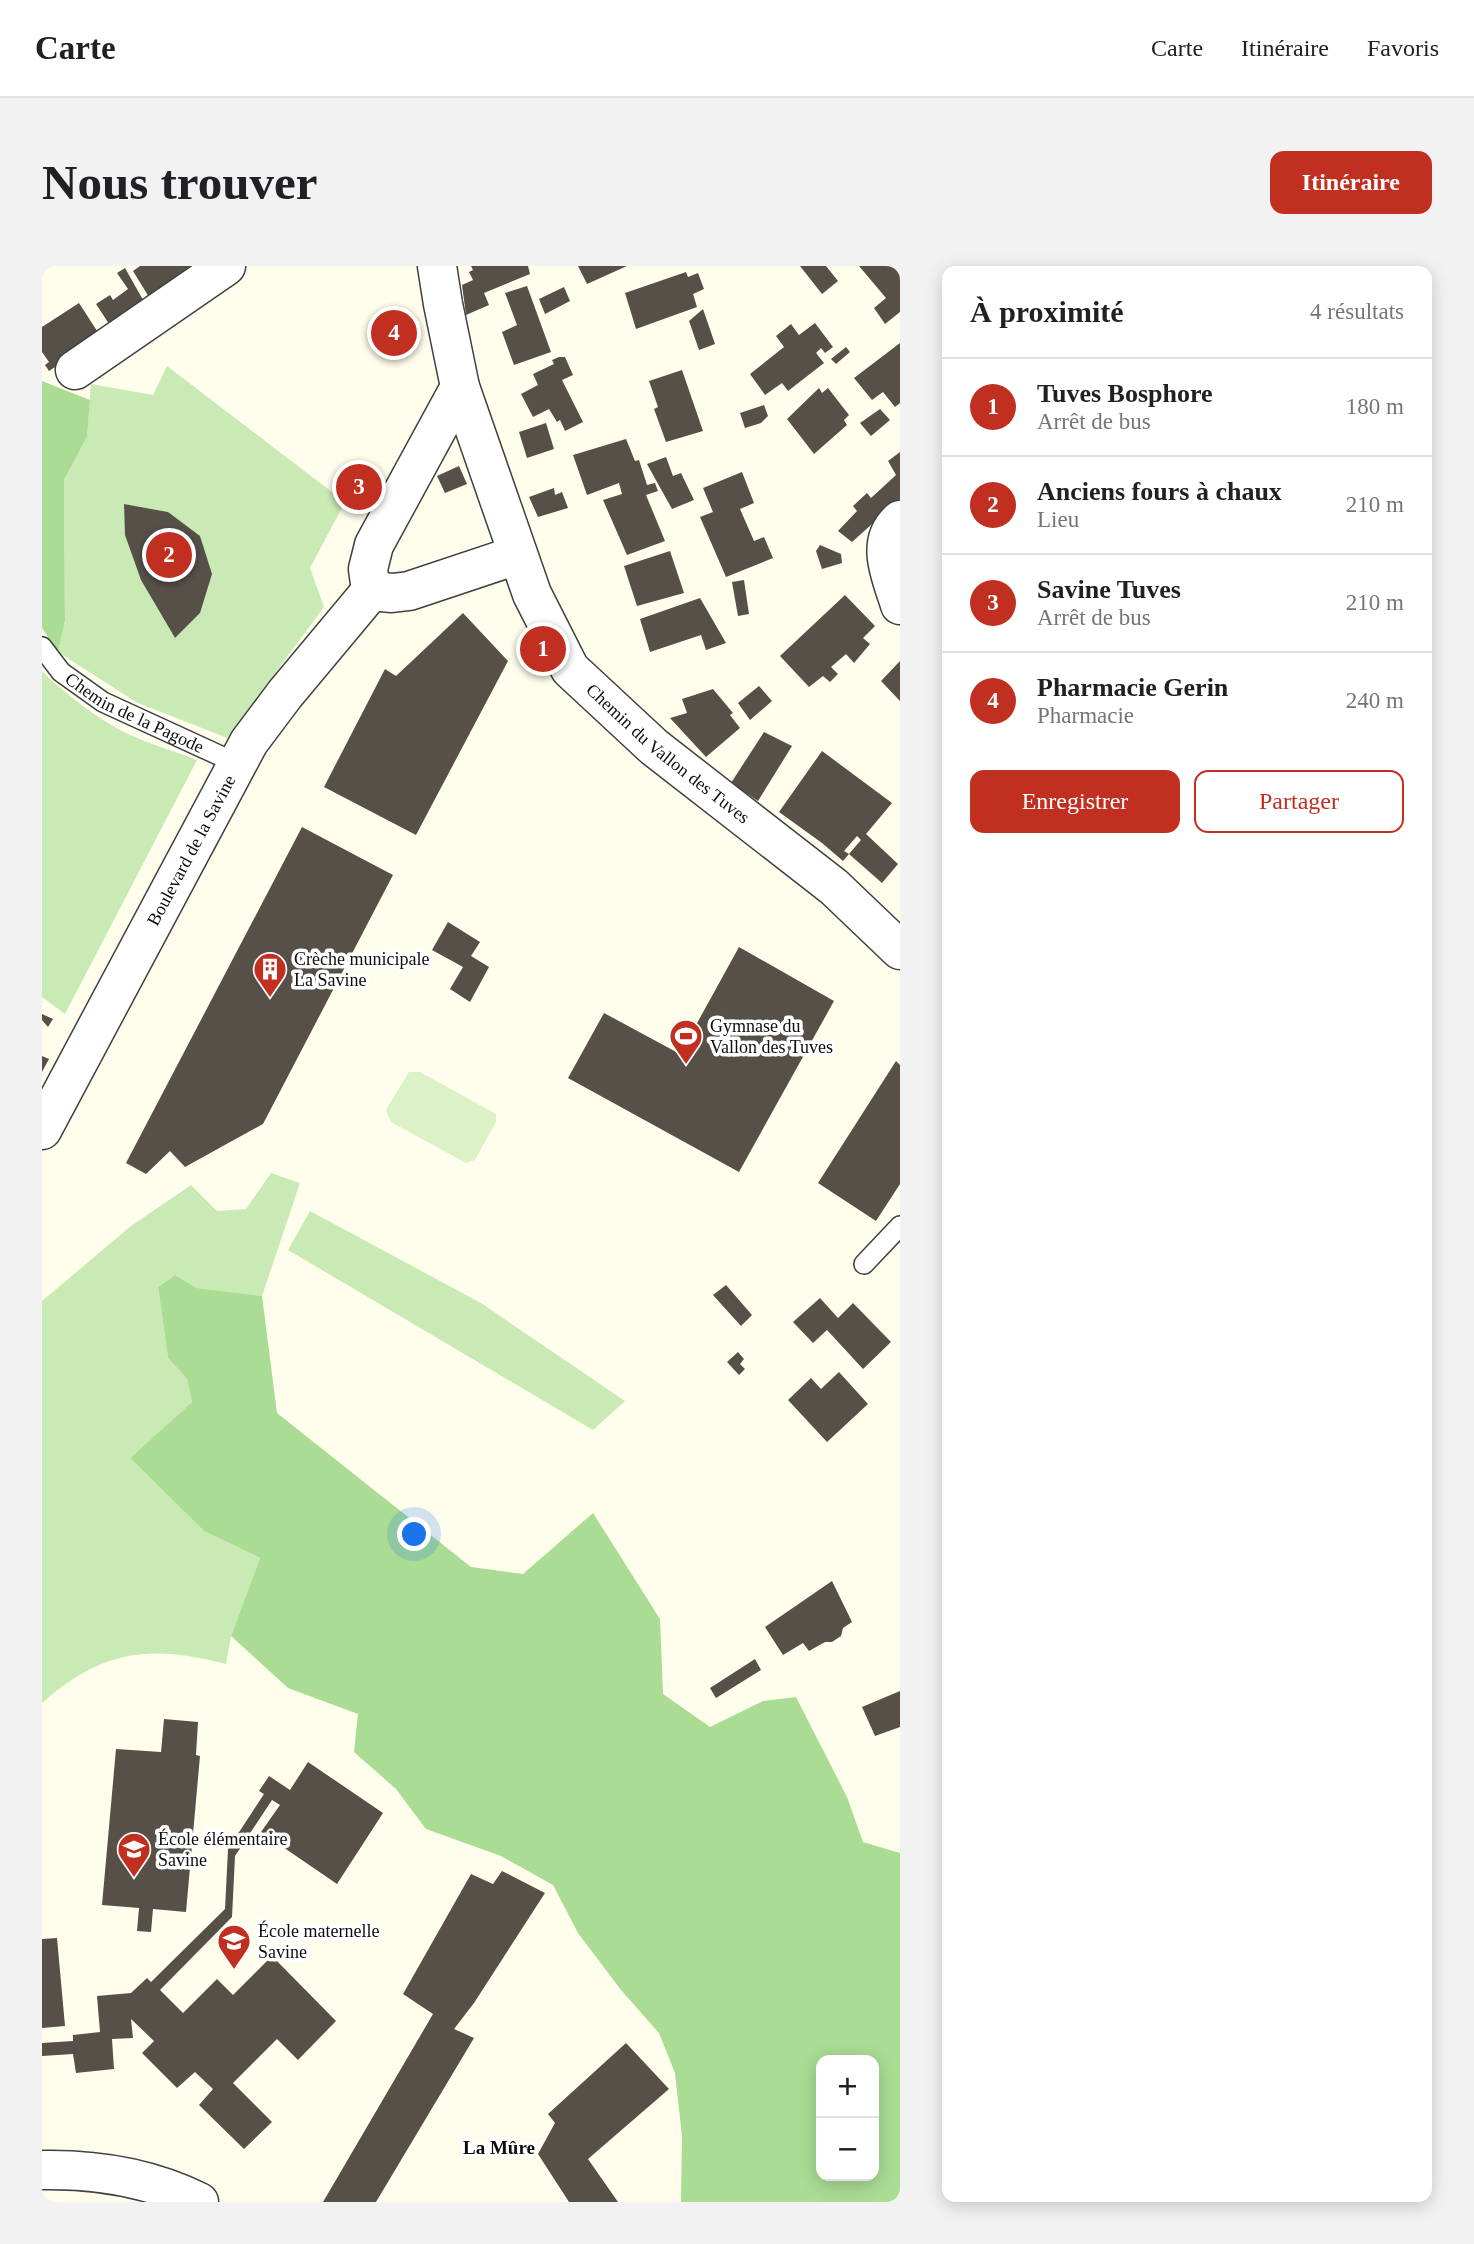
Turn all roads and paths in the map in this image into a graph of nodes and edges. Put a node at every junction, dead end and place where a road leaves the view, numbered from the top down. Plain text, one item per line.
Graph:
1 (226, 266) edge
2 (438, 266) edge
3 (75, 370) dead end
4 (460, 387) junction
5 (900, 520) edge
6 (517, 555) junction
7 (371, 591) junction
8 (900, 605) edge
9 (42, 647) edge
10 (238, 764) junction
11 (900, 950) edge
12 (42, 1130) edge
13 (900, 1226) edge
14 (864, 1264) dead end
15 (42, 2169) edge
16 (199, 2202) edge

1 - 3 street
2 - 4 street, Chemin du Vallon des Tuves
4 - 6 street, Chemin du Vallon des Tuves
4 - 7 street
5 - 8 street
6 - 7 street
6 - 11 street, Chemin du Vallon des Tuves
7 - 10 street, Boulevard de la Savine
9 - 10 lane, Chemin de la Pagode
10 - 12 street, Boulevard de la Savine
13 - 14 lane
15 - 16 street

